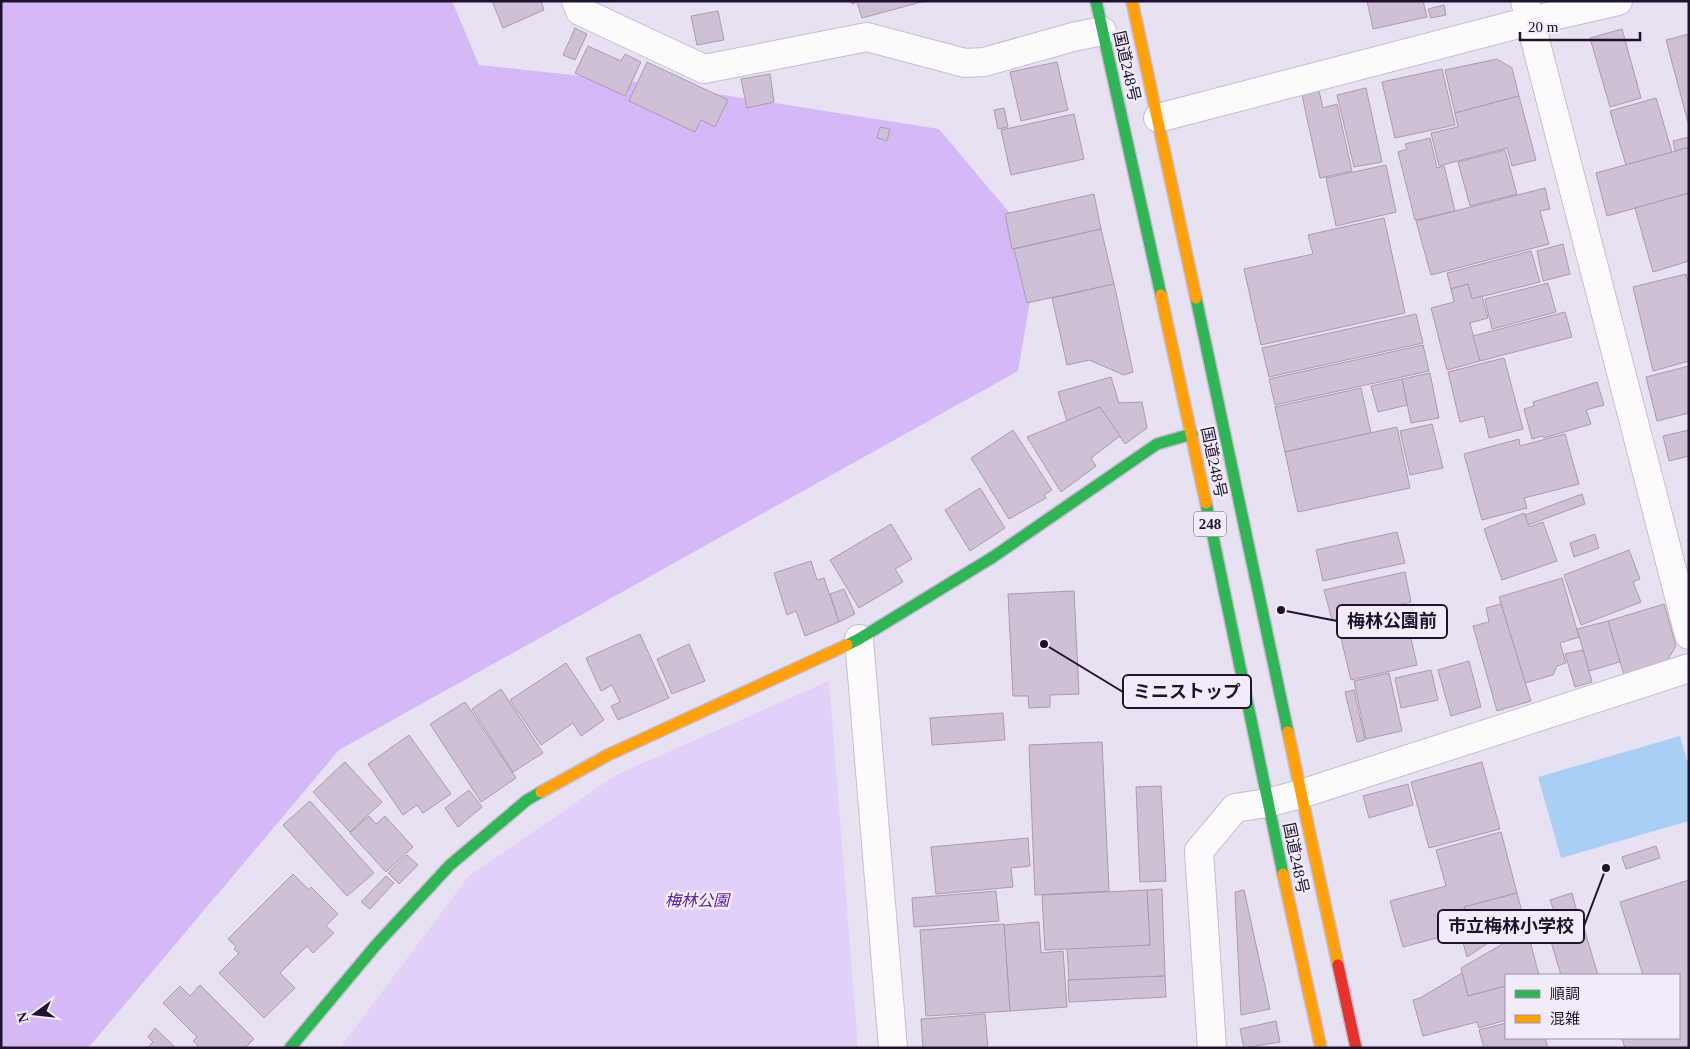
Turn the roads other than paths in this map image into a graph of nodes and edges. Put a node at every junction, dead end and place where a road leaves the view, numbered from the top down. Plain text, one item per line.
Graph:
1 (576, 1) edge
2 (1096, 1) edge
3 (1132, 1) edge
4 (1618, 1) edge
5 (1527, 11) edge
6 (1102, 31) junction
7 (1158, 118) junction
8 (1192, 434) junction
9 (1689, 635) edge
10 (859, 639) junction
11 (1689, 668) edge
12 (1301, 794) junction
13 (1268, 803) junction
14 (290, 1048) edge
15 (893, 1048) edge
16 (1212, 1048) edge
17 (1321, 1048) edge
18 (1356, 1048) edge

1 - 6 street
2 - 6 main road, 国道248号 / 248
3 - 7 main road, 国道248号 / 248
4 - 5 street
5 - 7 street
5 - 9 street
6 - 8 main road, 国道248号 / 248
7 - 12 main road, 国道248号 / 248
8 - 10 main road
8 - 13 main road, 国道248号 / 248
10 - 14 main road
10 - 15 street
11 - 12 street
12 - 13 street
12 - 18 main road, 国道248号 / 248
13 - 16 street
13 - 17 main road, 国道248号 / 248

